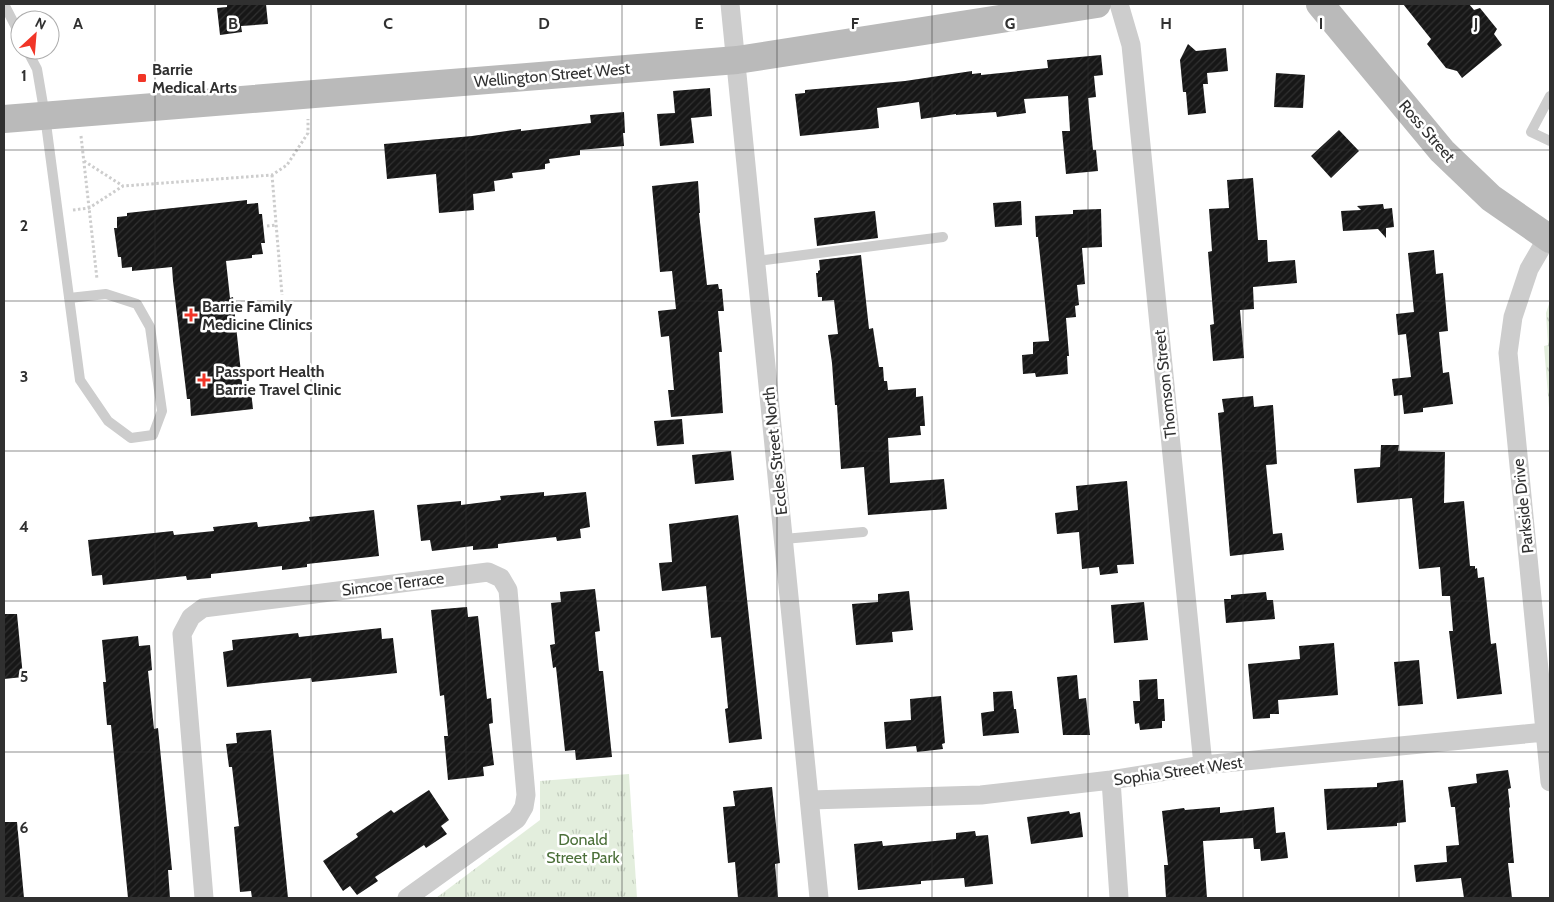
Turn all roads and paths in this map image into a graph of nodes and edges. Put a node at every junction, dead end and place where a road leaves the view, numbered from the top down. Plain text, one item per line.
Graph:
1 (4, 4) edge
2 (730, 4) edge
3 (1097, 4) edge
4 (1119, 4) edge
5 (1320, 4) edge
6 (10, 16) edge
7 (33, 60) edge
8 (737, 60) junction
9 (307, 95) junction
10 (1550, 96) edge
11 (78, 113) junction
12 (45, 116) junction
13 (4, 119) edge
14 (1550, 141) edge
15 (84, 161) junction
16 (272, 175) junction
17 (123, 186) junction
18 (89, 208) junction
19 (58, 212) junction
20 (276, 225) junction
21 (267, 226) dead end
22 (1549, 236) edge
23 (943, 237) dead end
24 (757, 261) junction
25 (99, 295) junction
26 (282, 295) dead end
27 (69, 298) junction
28 (863, 532) dead end
29 (784, 539) junction
30 (1546, 732) junction
31 (1203, 765) junction
32 (1111, 780) junction
33 (1550, 782) edge
34 (810, 800) junction
35 (204, 898) edge
36 (407, 898) edge
37 (819, 898) edge
38 (1119, 898) edge

1 - 6 lane
2 - 8 street, Eccles Street North
3 - 8 street, Wellington Street West
4 - 31 street, Thomson Street
5 - 22 street, Ross Street
7 - 12 lane
8 - 9 street, Wellington Street West
8 - 24 street, Eccles Street North
9 - 11 street, Wellington Street West
9 - 16 path
10 - 14 lane
11 - 12 street, Wellington Street West
11 - 15 path
12 - 13 street, Wellington Street West
12 - 19 lane
15 - 17 path
15 - 18 path
16 - 17 path
16 - 20 path
17 - 18 path
18 - 19 path
18 - 25 path
19 - 27 lane
20 - 21 path
20 - 26 path
22 - 30 street, Parkside Drive
23 - 24 lane
24 - 29 street, Eccles Street North
25 - 27 lane
25 - 27 lane
28 - 29 lane
29 - 34 street, Eccles Street North
30 - 31 street, Sophia Street West
30 - 33 street, Parkside Drive
31 - 32 street, Sophia Street West
32 - 34 street, Sophia Street West
32 - 38 street
34 - 37 street, Eccles Street North
35 - 36 street, Simcoe Terrace

